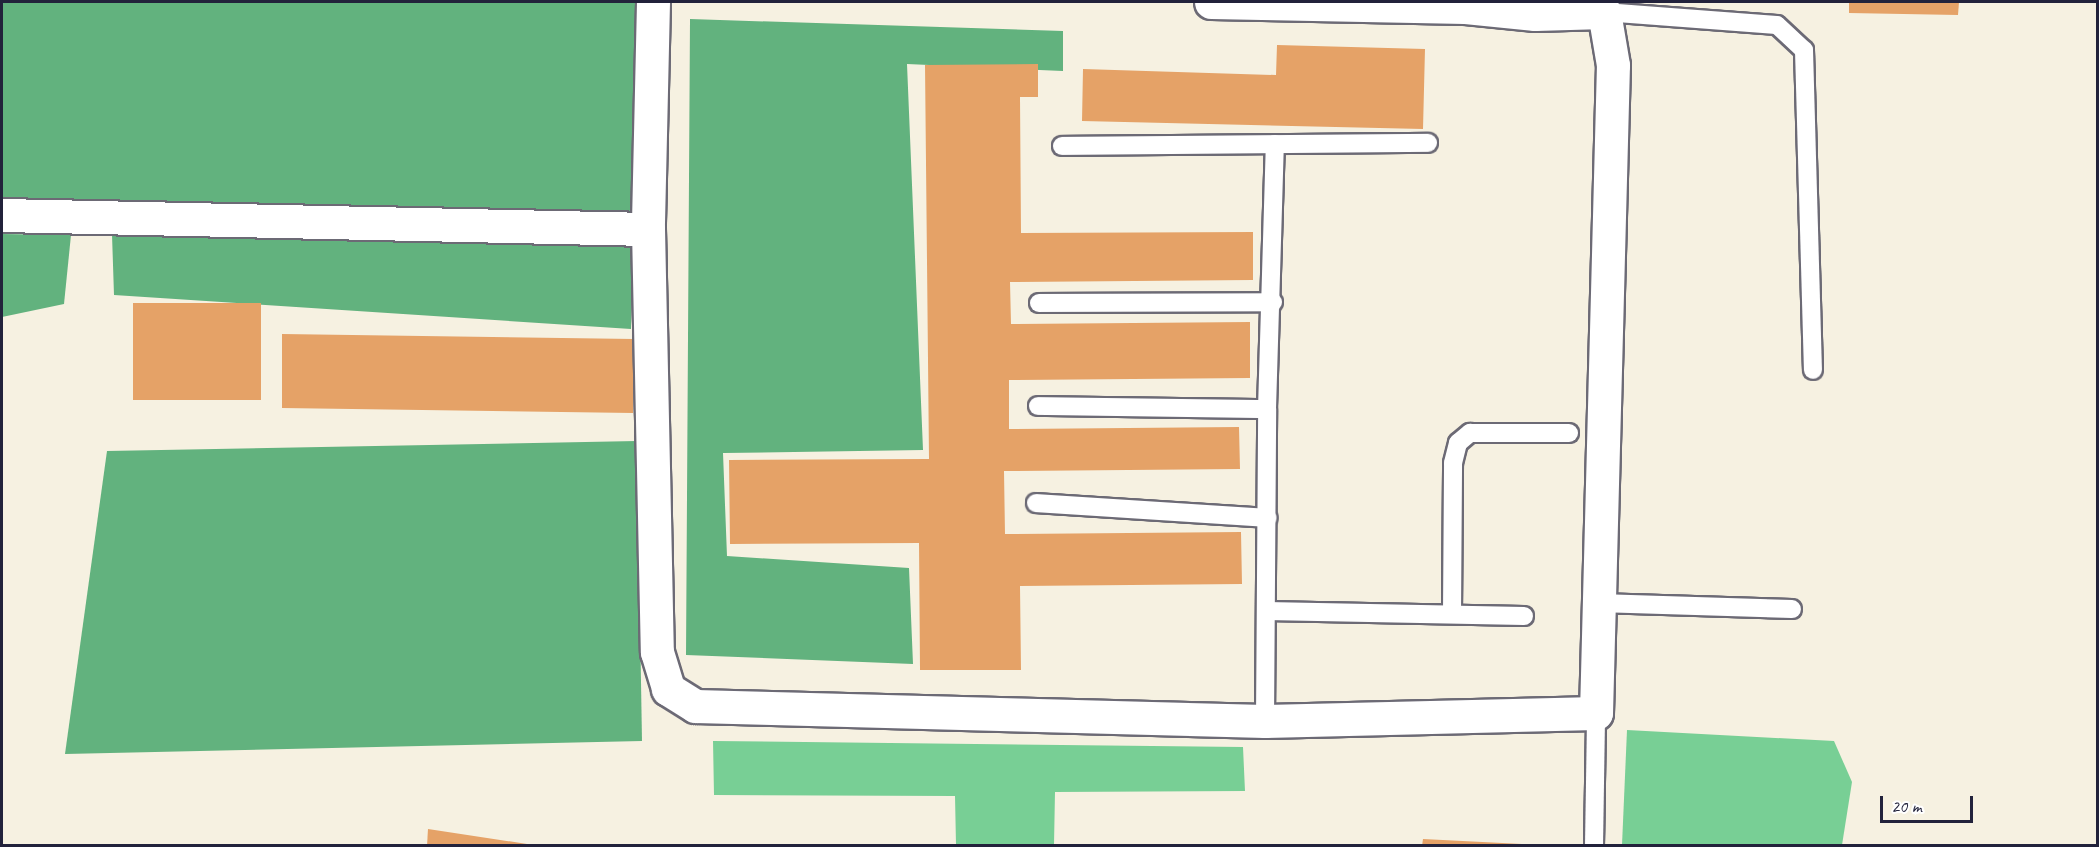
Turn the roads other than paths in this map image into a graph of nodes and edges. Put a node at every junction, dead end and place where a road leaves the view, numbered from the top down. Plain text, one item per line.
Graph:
1 (653, 2) edge
2 (1211, 2) edge
3 (1465, 4) edge
4 (1604, 12) junction
5 (1428, 143) dead end
6 (1275, 144) junction
7 (1062, 146) dead end
8 (2, 215) edge
9 (648, 229) junction
10 (1273, 302) junction
11 (1039, 303) dead end
12 (1813, 370) dead end
13 (1038, 406) dead end
14 (1267, 409) junction
15 (1569, 433) dead end
16 (1036, 502) dead end
17 (1268, 518) junction
18 (1598, 603) junction
19 (1792, 609) dead end
20 (1266, 611) junction
21 (1452, 614) junction
22 (1524, 616) dead end
23 (1596, 713) junction
24 (1265, 721) junction
25 (1594, 846) edge

1 - 9 street
2 - 3 street
3 - 4 street
4 - 12 lane
4 - 18 street
5 - 6 lane
6 - 7 lane
6 - 10 lane
8 - 9 street
9 - 24 street
10 - 11 lane
10 - 14 lane
13 - 14 lane
14 - 17 lane
15 - 21 lane
16 - 17 lane
17 - 20 lane
18 - 19 lane
18 - 23 street
20 - 21 lane
20 - 24 lane
21 - 22 lane
23 - 24 street
23 - 25 lane

